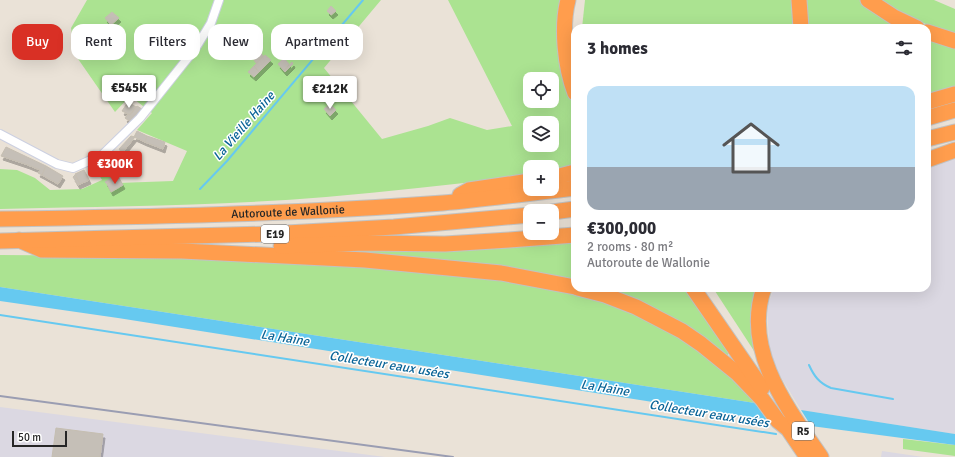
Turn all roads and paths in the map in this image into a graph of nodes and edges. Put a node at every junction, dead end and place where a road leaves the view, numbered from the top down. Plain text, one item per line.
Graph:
1 (219, 0) edge
2 (568, 0) edge
3 (578, 0) edge
4 (799, 0) edge
5 (868, 0) edge
6 (575, 24) edge
7 (801, 24) edge
8 (909, 24) edge
9 (931, 33) edge
10 (955, 41) edge
11 (571, 79) edge
12 (955, 94) edge
13 (931, 101) edge
14 (955, 110) edge
15 (931, 117) edge
16 (955, 132) edge
17 (0, 134) edge
18 (931, 138) edge
19 (955, 146) edge
20 (955, 150) edge
21 (931, 153) edge
22 (931, 159) edge
23 (571, 174) edge
24 (559, 176) edge
25 (523, 182) edge
26 (571, 188) edge
27 (445, 202) junction
28 (571, 210) edge
29 (559, 211) edge
30 (523, 216) edge
31 (0, 220) edge
32 (571, 235) edge
33 (20, 240) junction
34 (0, 241) edge
35 (182, 251) junction
36 (571, 287) edge
37 (593, 292) edge
38 (696, 292) edge
39 (706, 292) edge
40 (763, 292) edge
41 (785, 405) junction
42 (788, 429) junction
43 (807, 457) edge
44 (821, 457) edge

1 - 17 street
2 - 11 highway
3 - 6 highway
4 - 7 highway
5 - 8 highway
9 - 10 highway
12 - 13 highway
14 - 15 highway
16 - 18 highway
19 - 21 highway
20 - 22 highway
23 - 24 highway
25 - 27 highway
26 - 27 highway, Autoroute de Wallonie / E19
27 - 31 highway, Autoroute de Wallonie / E19
28 - 29 highway
30 - 33 highway, Autoroute de Wallonie / E19
32 - 35 highway
33 - 34 highway, Autoroute de Wallonie / E19
33 - 35 highway
35 - 36 highway
37 - 42 highway
38 - 42 highway
39 - 41 highway
40 - 41 highway
41 - 44 highway, R5
42 - 43 highway, R5

